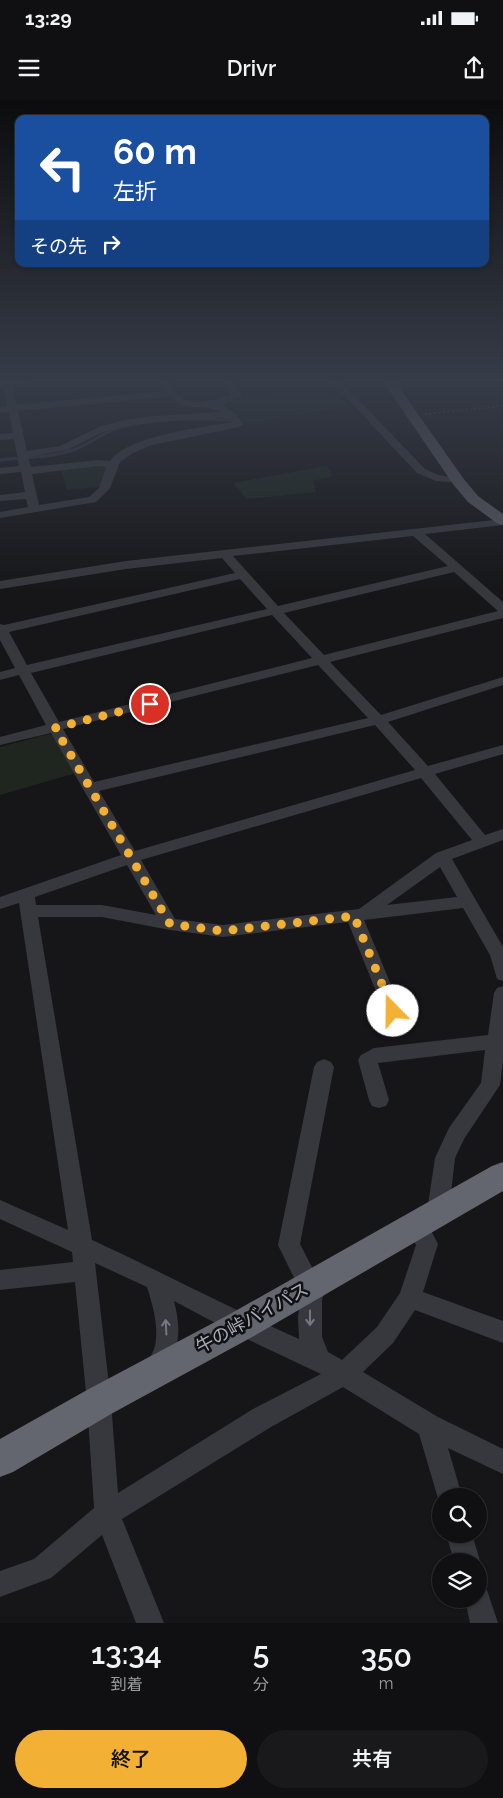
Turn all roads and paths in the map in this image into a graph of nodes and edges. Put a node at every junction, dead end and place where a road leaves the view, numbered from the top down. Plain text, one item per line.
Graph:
1 (22, 451) edge
2 (54, 451) edge
3 (131, 451) edge
4 (401, 451) edge
5 (437, 451) edge
6 (25, 463) junction
7 (113, 464) junction
8 (0, 470) edge
9 (458, 481) junction
10 (32, 494) junction
11 (0, 498) edge
12 (34, 509) junction
13 (0, 514) edge
14 (503, 522) edge
15 (417, 533) junction
16 (226, 555) junction
17 (456, 568) junction
18 (243, 575) junction
19 (0, 585) edge
20 (503, 609) edge
21 (276, 611) junction
22 (503, 614) edge
23 (0, 629) edge
24 (320, 661) junction
25 (24, 670) junction
26 (0, 676) edge
27 (503, 681) edge
28 (379, 720) junction
29 (55, 728) junction
30 (0, 741) edge
31 (503, 749) edge
32 (425, 772) junction
33 (90, 788) junction
34 (503, 834) edge
35 (482, 842) junction
36 (442, 857) junction
37 (130, 858) junction
38 (27, 902) junction
39 (467, 902) junction
40 (0, 903) edge
41 (358, 916) junction
42 (170, 924) junction
43 (503, 974) edge
44 (503, 993) edge
45 (393, 1011) dead end
46 (497, 1041) junction
47 (324, 1067) dead end
48 (497, 1083) edge
49 (379, 1100) dead end
50 (503, 1175) edge
51 (0, 1209) edge
52 (427, 1217) junction
53 (82, 1247) junction
54 (84, 1271) junction
55 (0, 1280) edge
56 (156, 1280) junction
57 (316, 1282) junction
58 (410, 1298) junction
59 (242, 1325) junction
60 (503, 1332) edge
61 (320, 1360) junction
62 (154, 1373) junction
63 (345, 1373) junction
64 (99, 1402) junction
65 (429, 1426) junction
66 (0, 1459) edge
67 (503, 1462) edge
68 (447, 1488) edge
69 (107, 1514) junction
70 (0, 1584) edge
71 (480, 1608) edge
72 (150, 1623) edge
73 (484, 1623) edge

1 - 6 street
2 - 6 street
3 - 7 street
4 - 9 street
5 - 9 main road
6 - 7 street
6 - 8 street
6 - 10 street
7 - 12 street
9 - 14 main road
10 - 11 street
10 - 12 street
12 - 13 street
14 - 15 street
15 - 16 street
15 - 17 street
16 - 18 street
16 - 19 street
17 - 20 street
17 - 21 street
18 - 21 street
18 - 23 street
21 - 24 street
21 - 25 street
22 - 24 street
23 - 25 street
24 - 28 street
24 - 29 street
25 - 26 street
25 - 29 street
27 - 28 street
28 - 32 street
28 - 33 street
29 - 30 street
29 - 33 street
31 - 32 street
32 - 35 street
32 - 37 street
33 - 37 street
34 - 35 street
35 - 36 street
36 - 39 street
36 - 41 street
37 - 38 street
37 - 42 street
38 - 40 street
38 - 42 street
38 - 53 street
39 - 41 street
39 - 43 street
41 - 42 street
41 - 45 street
44 - 46 street
46 - 48 street
46 - 49 street
47 - 57 street
48 - 52 street
50 - 52 highway, 牛の峠バイパス
51 - 53 street
52 - 57 highway, 牛の峠バイパス
52 - 58 street
53 - 54 street
53 - 56 street
54 - 55 street
54 - 64 street
56 - 59 street
62 -> 56 street
57 - 59 highway, 牛の峠バイパス
57 -> 61 street
58 - 60 street
58 - 63 street
59 - 61 street
59 - 62 highway, 牛の峠バイパス
61 - 63 street
62 - 64 highway, 牛の峠バイパス
63 - 65 street
63 - 69 street
64 - 66 highway, 牛の峠バイパス
64 - 69 street
65 - 67 street
65 - 68 street
69 - 70 street
69 - 72 street
71 - 73 street

